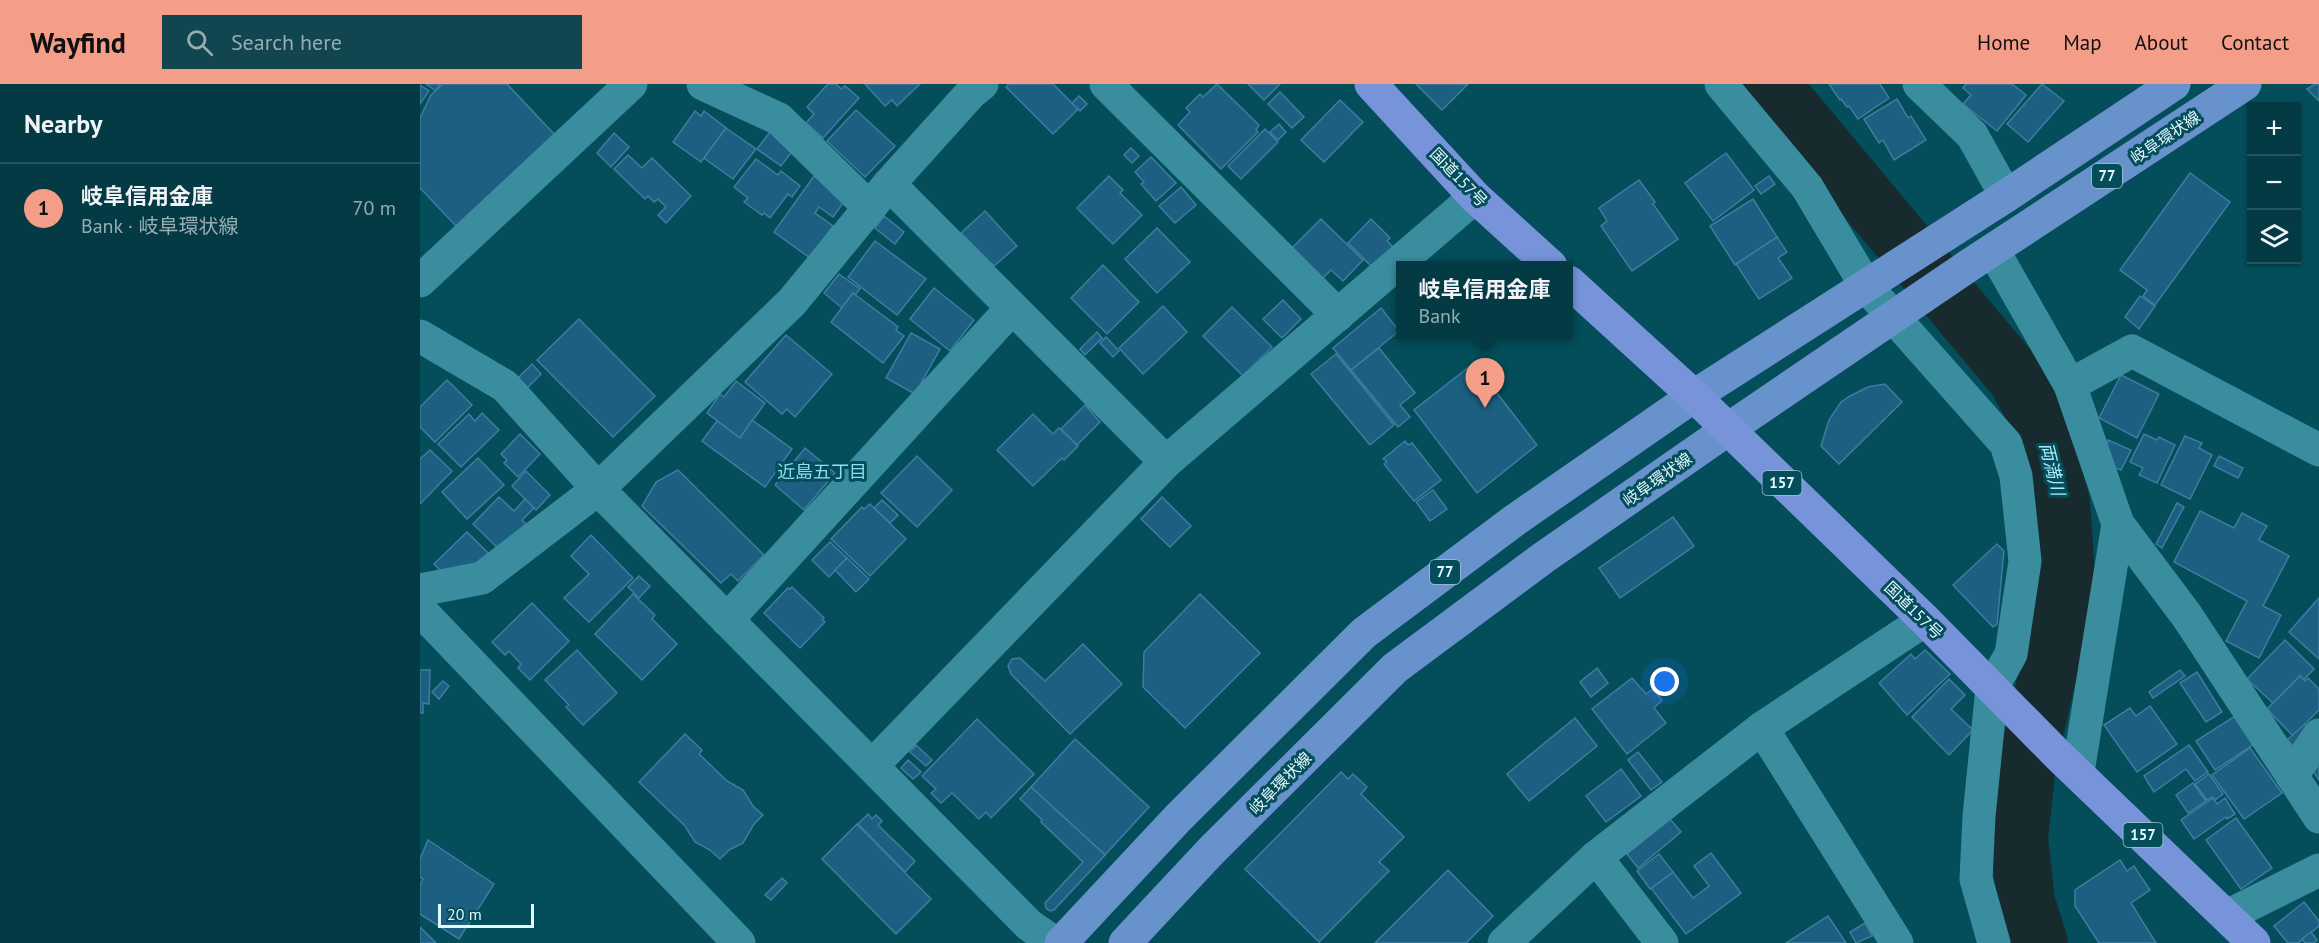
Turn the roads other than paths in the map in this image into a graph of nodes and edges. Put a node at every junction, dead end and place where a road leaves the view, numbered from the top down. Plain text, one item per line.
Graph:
1 (632, 84) edge
2 (703, 84) edge
3 (982, 84) edge
4 (1106, 84) edge
5 (1371, 84) edge
6 (1721, 84) edge
7 (1919, 84) edge
8 (2174, 84) edge
9 (2245, 84) edge
10 (880, 196) junction
11 (2006, 196) junction
12 (1475, 197) junction
13 (1980, 258) junction
14 (1401, 261) edge
15 (1545, 261) edge
16 (1396, 265) edge
17 (1877, 279) junction
18 (420, 281) edge
19 (1573, 286) edge
20 (1012, 308) junction
21 (1905, 309) junction
22 (1338, 315) junction
23 (420, 336) edge
24 (2070, 385) junction
25 (1694, 396) junction
26 (1727, 430) junction
27 (2319, 450) edge
28 (1166, 462) junction
29 (598, 489) junction
30 (2118, 524) junction
31 (420, 590) edge
32 (420, 610) edge
33 (727, 620) junction
34 (1925, 620) junction
35 (2002, 699) junction
36 (1762, 728) junction
37 (2319, 735) edge
38 (2068, 763) junction
39 (872, 766) junction
40 (2292, 776) junction
41 (2319, 817) edge
42 (1596, 857) junction
43 (2319, 870) edge
44 (2227, 916) junction
45 (739, 943) edge
46 (1055, 943) edge
47 (1061, 943) edge
48 (1125, 943) edge
49 (1504, 943) edge
50 (1662, 943) edge
51 (1897, 943) edge
52 (1994, 943) edge
53 (2254, 943) edge

1 - 18 street
2 - 10 street
3 - 10 street
4 - 22 street
5 - 12 highway, 国道157号
6 - 17 street
7 - 11 street
8 - 11 main road, 77
9 - 13 main road, 岐阜環状線 / 77
10 - 20 street
10 - 29 street
11 - 17 main road, 77
12 - 14 street
12 - 15 highway, 国道157号
13 - 21 main road, 岐阜環状線 / 77
13 - 24 street
16 - 22 street
17 - 21 street
17 - 25 main road, 77
19 - 25 highway, 国道157号 / 157
20 - 28 street
20 - 33 street
21 - 26 main road, 岐阜環状線 / 77
21 - 35 street
22 - 28 street
23 - 29 street
24 - 27 street
24 - 30 street
25 - 26 highway, 国道157号 / 157
25 - 47 main road, 77
26 - 34 highway, 国道157号 / 157
26 - 48 main road, 岐阜環状線 / 77
28 - 39 street
29 - 31 street
29 - 33 street
30 - 38 street
30 - 40 street
32 - 45 street
33 - 39 street
34 - 35 highway, 国道157号 / 157
34 - 36 street
35 - 38 highway, 国道157号 / 157
35 - 52 street
36 - 42 street
36 - 51 street
37 - 40 street
38 - 44 highway, 国道157号 / 157
39 - 46 street
40 - 41 street
42 - 49 street
42 - 50 street
43 - 44 street
44 - 53 highway, 国道157号 / 157

